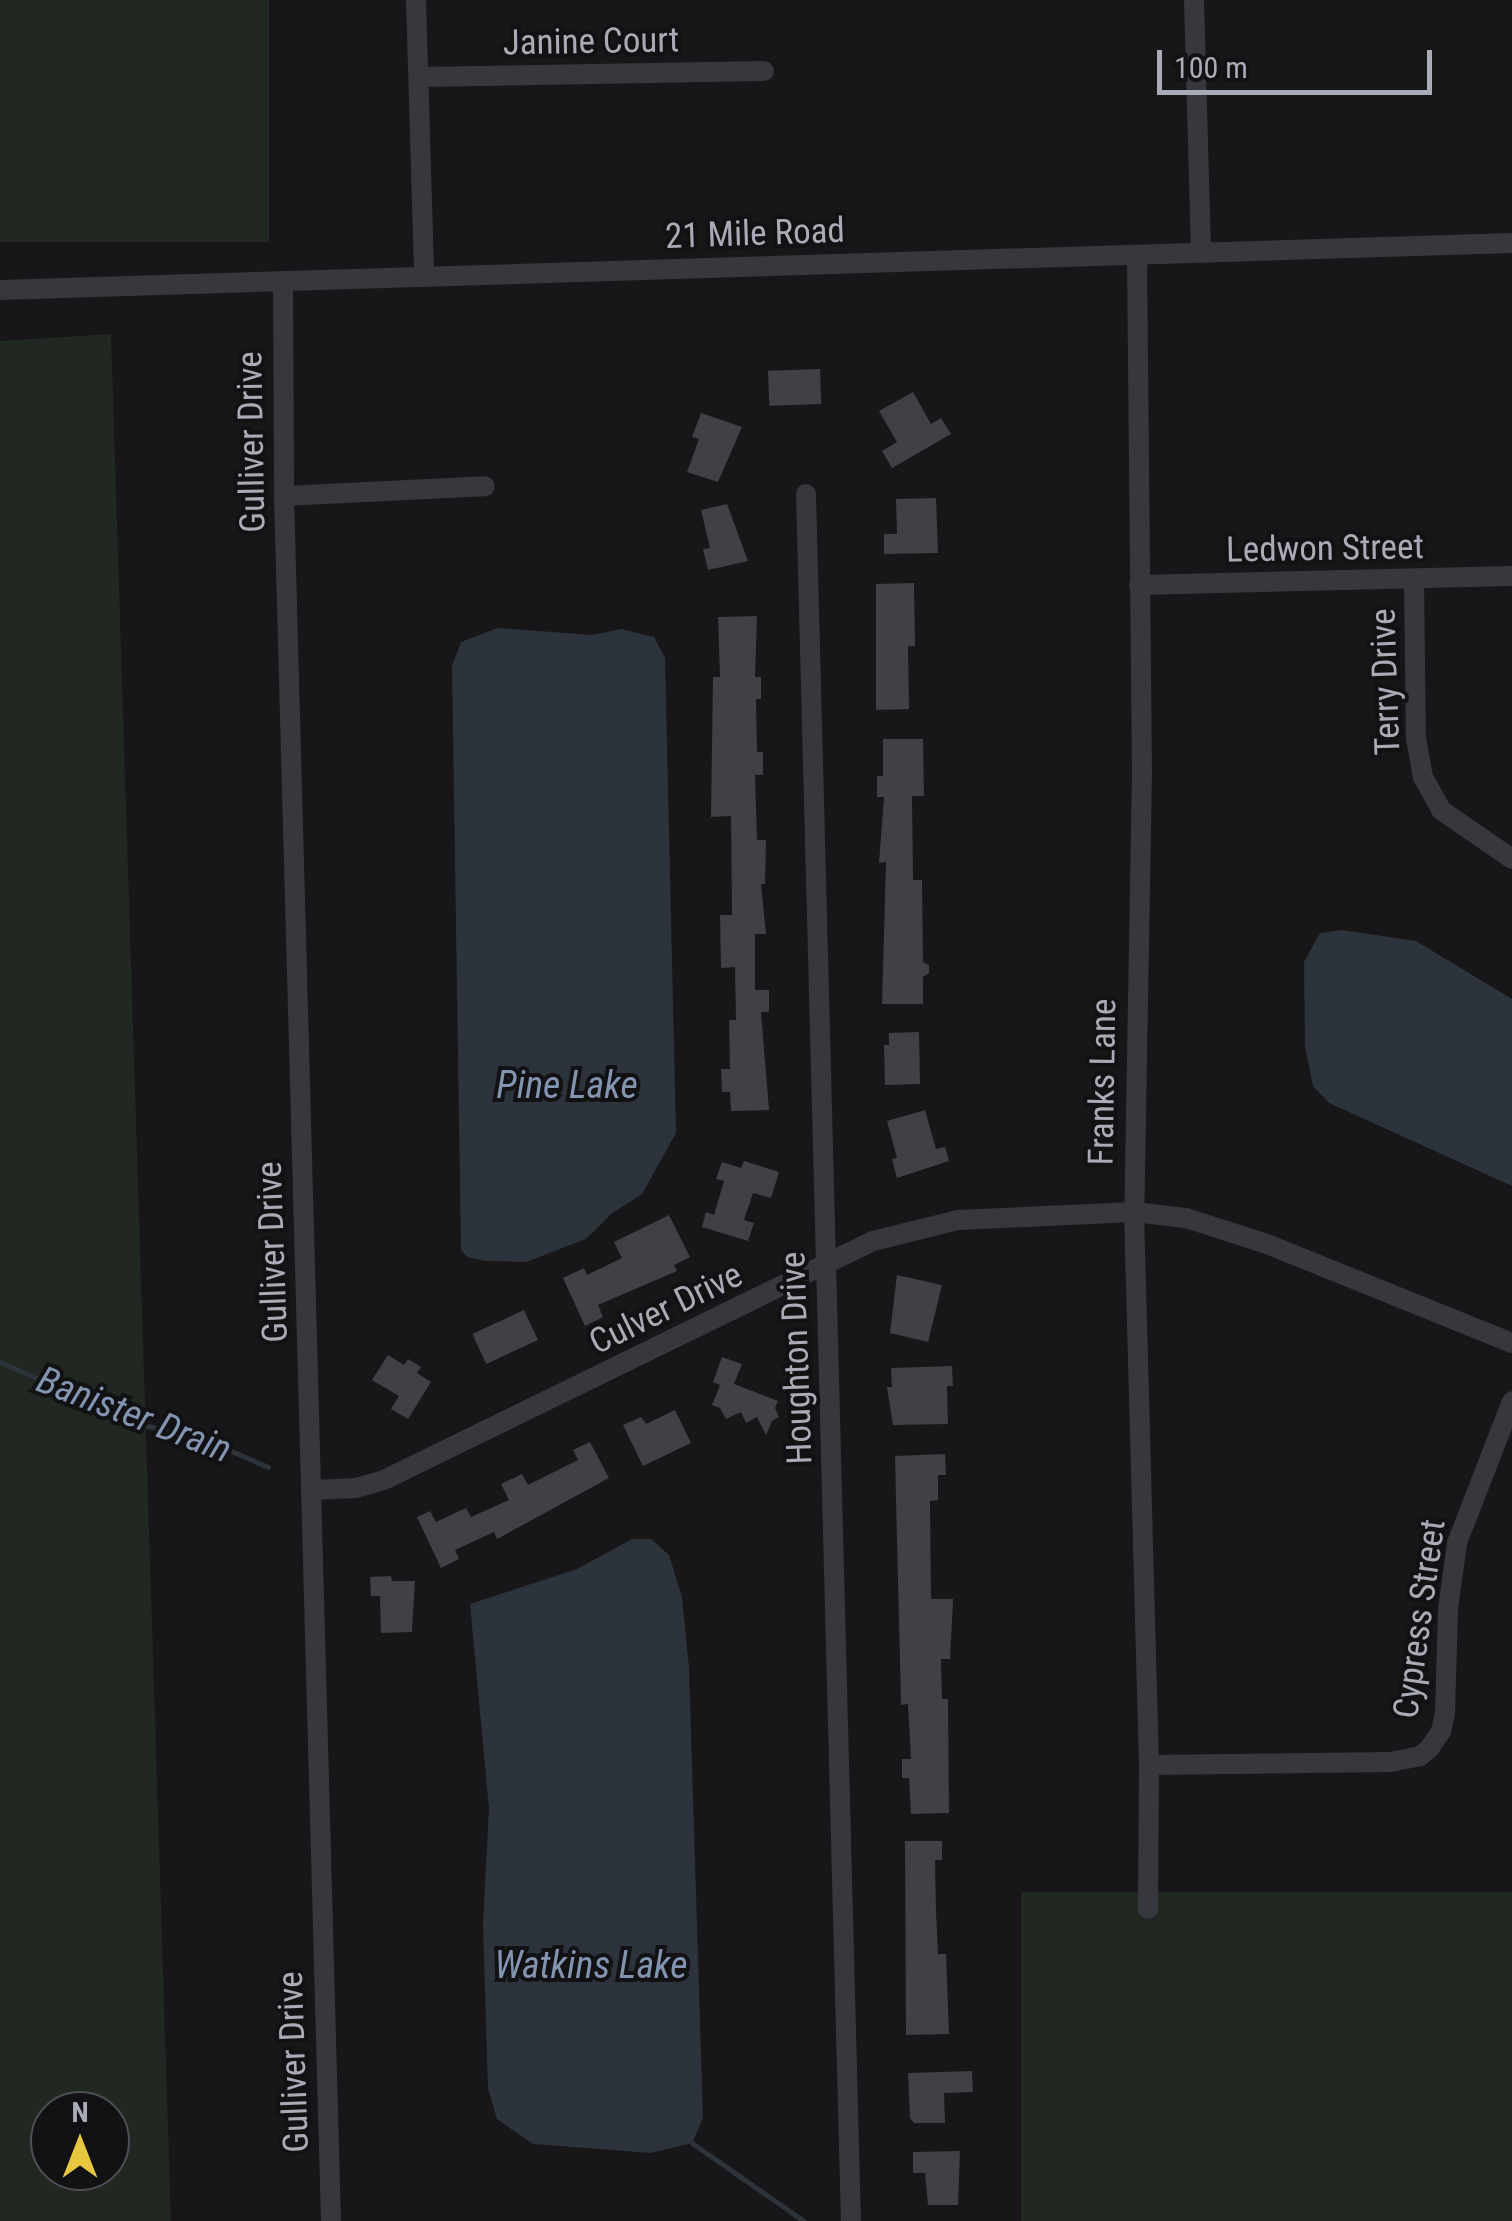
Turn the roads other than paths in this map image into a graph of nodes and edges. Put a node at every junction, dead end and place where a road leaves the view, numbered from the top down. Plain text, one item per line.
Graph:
1 (416, 0) edge
2 (1194, 0) edge
3 (764, 71) dead end
4 (420, 76) junction
5 (1512, 243) edge
6 (1201, 253) junction
7 (1137, 255) junction
8 (424, 277) junction
9 (283, 282) junction
10 (0, 290) edge
11 (485, 486) dead end
12 (806, 494) dead end
13 (284, 496) junction
14 (1512, 576) edge
15 (1414, 581) junction
16 (1139, 585) junction
17 (1512, 859) edge
18 (1134, 1212) junction
19 (827, 1267) junction
20 (1512, 1343) edge
21 (1512, 1401) edge
22 (312, 1490) junction
23 (1149, 1765) junction
24 (1148, 1909) dead end
25 (331, 2221) edge
26 (851, 2221) edge

1 - 4 street
2 - 6 street
3 - 4 street, Janine Court
4 - 8 street
5 - 6 street, 21 Mile Road
6 - 7 street, 21 Mile Road
7 - 8 street, 21 Mile Road
7 - 16 street, Franks Lane
8 - 9 street, 21 Mile Road
9 - 10 street, 21 Mile Road
9 - 13 street, Gulliver Drive
11 - 13 street
12 - 19 street, Houghton Drive
13 - 22 street, Gulliver Drive
14 - 15 street, Ledwon Street
15 - 16 street, Ledwon Street
15 - 17 street, Terry Drive
16 - 18 street, Franks Lane
18 - 19 street, Culver Drive
18 - 20 street, Culver Drive
18 - 23 street, Franks Lane
19 - 22 street, Culver Drive
19 - 26 street, Houghton Drive
21 - 23 street, Cypress Street
22 - 25 street, Gulliver Drive
23 - 24 street, Franks Lane

